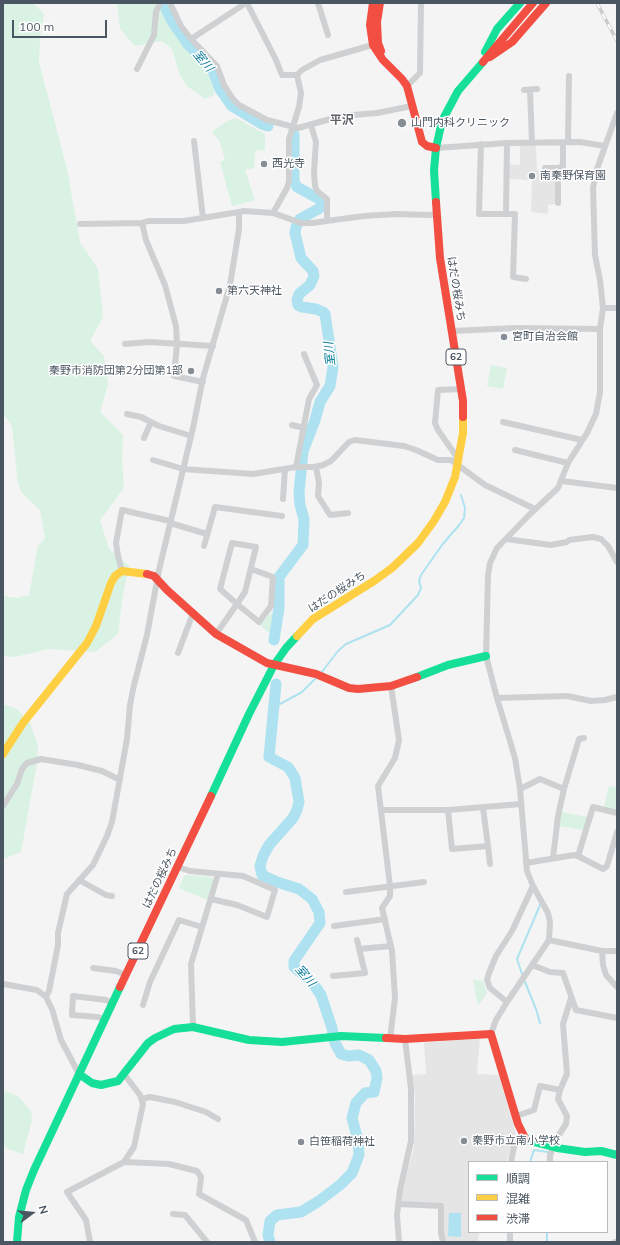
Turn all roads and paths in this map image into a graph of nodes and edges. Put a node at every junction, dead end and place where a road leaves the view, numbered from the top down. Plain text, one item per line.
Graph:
1 (170, 3) edge
2 (246, 3) edge
3 (318, 3) edge
4 (373, 3) edge
5 (380, 3) edge
6 (421, 3) edge
7 (520, 3) edge
8 (532, 3) edge
9 (546, 3) edge
10 (159, 5) edge
11 (328, 35) dead end
12 (191, 39) junction
13 (375, 44) junction
14 (482, 61) junction
15 (137, 69) dead end
16 (298, 75) junction
17 (569, 76) dead end
18 (407, 86) junction
19 (530, 90) dead end
20 (412, 106) junction
21 (617, 113) edge
22 (311, 125) junction
23 (292, 128) junction
24 (194, 140) dead end
25 (566, 142) junction
26 (507, 143) junction
27 (532, 143) junction
28 (481, 144) junction
29 (606, 146) junction
30 (436, 148) junction
31 (545, 168) dead end
32 (558, 168) junction
33 (560, 199) dead end
34 (239, 212) junction
35 (273, 213) junction
36 (506, 213) junction
37 (436, 214) junction
38 (203, 218) junction
39 (327, 220) junction
40 (142, 223) junction
41 (80, 224) dead end
42 (526, 279) dead end
43 (603, 308) junction
44 (617, 308) edge
45 (600, 329) junction
46 (452, 331) junction
47 (125, 344) dead end
48 (177, 344) junction
49 (213, 346) junction
50 (304, 354) dead end
51 (203, 382) junction
52 (462, 389) junction
53 (127, 414) dead end
54 (151, 422) junction
55 (503, 422) dead end
56 (292, 425) dead end
57 (304, 428) junction
58 (191, 436) junction
59 (144, 438) dead end
60 (582, 440) junction
61 (515, 450) dead end
62 (153, 460) dead end
63 (459, 462) junction
64 (568, 463) junction
65 (297, 467) junction
66 (316, 467) junction
67 (183, 469) junction
68 (285, 469) junction
69 (562, 481) junction
70 (617, 488) edge
71 (283, 499) dead end
72 (535, 509) junction
73 (348, 513) dead end
74 (282, 516) dead end
75 (170, 522) junction
76 (207, 534) junction
77 (506, 539) junction
78 (204, 546) dead end
79 (617, 562) edge
80 (251, 569) junction
81 (122, 571) junction
82 (158, 581) junction
83 (237, 604) junction
84 (193, 613) junction
85 (216, 634) junction
86 (172, 645) dead end
87 (486, 656) junction
88 (274, 665) junction
89 (391, 686) junction
90 (617, 697) edge
91 (497, 698) junction
92 (584, 738) dead end
93 (3, 754) edge
94 (120, 780) junction
95 (520, 789) junction
96 (564, 789) junction
97 (521, 804) junction
98 (3, 806) edge
99 (483, 808) junction
100 (382, 810) junction
101 (448, 810) junction
102 (617, 813) edge
103 (617, 832) edge
104 (488, 846) junction
105 (578, 856) junction
106 (553, 858) junction
107 (526, 863) junction
108 (490, 864) dead end
109 (178, 867) junction
110 (218, 874) junction
111 (79, 880) junction
112 (424, 882) dead end
113 (390, 886) junction
114 (533, 886) junction
115 (346, 892) dead end
116 (108, 897) dead end
117 (211, 899) junction
118 (385, 919) junction
119 (334, 926) dead end
120 (202, 927) junction
121 (357, 940) dead end
122 (549, 940) junction
123 (391, 946) junction
124 (359, 949) junction
125 (602, 951) junction
126 (617, 951) edge
127 (532, 965) junction
128 (93, 968) dead end
129 (126, 975) junction
130 (333, 976) dead end
131 (3, 984) edge
132 (617, 987) edge
133 (46, 997) junction
134 (571, 998) junction
135 (507, 1002) junction
136 (113, 1003) junction
137 (143, 1005) dead end
138 (617, 1018) edge
139 (105, 1020) junction
140 (193, 1027) junction
141 (491, 1034) junction
142 (390, 1039) junction
143 (405, 1039) junction
144 (79, 1074) junction
145 (124, 1074) junction
146 (560, 1090) junction
147 (142, 1099) junction
148 (516, 1116) junction
149 (210, 1123) dead end
150 (522, 1135) junction
151 (552, 1147) junction
152 (617, 1154) edge
153 (511, 1161) edge
154 (550, 1161) edge
155 (124, 1162) junction
156 (398, 1204) junction
157 (173, 1214) dead end
158 (17, 1242) edge
159 (90, 1242) edge
160 (207, 1242) edge
161 (255, 1242) edge
162 (396, 1242) edge
163 (399, 1242) edge
164 (444, 1242) edge

1 - 12 street
2 - 12 street
2 - 16 street
3 - 11 street
4 - 13 main road
5 - 13 main road
6 - 18 street
7 - 14 main road
8 - 14 main road, はだの桜みち / 62
9 - 14 main road
10 - 15 street
12 - 23 street
13 - 16 street
13 - 18 main road
14 - 30 main road, はだの桜みち / 62
16 - 23 street
17 - 25 street
18 - 20 main road
19 - 27 street
20 - 22 street
20 - 30 main road
21 - 29 street
22 - 23 street
22 - 39 street
23 - 35 street
24 - 38 street
25 - 27 street
25 - 29 street
25 - 32 street
26 - 27 street
26 - 28 street
26 - 36 street
28 - 30 street
28 - 36 street
29 - 43 street
30 - 37 main road, はだの桜みち / 62
31 - 32 street
32 - 33 street
34 - 35 street
34 - 38 street
34 - 49 street
35 - 39 street
36 - 42 street
37 - 39 street
37 - 46 main road, はだの桜みち / 62
38 - 40 street
40 - 41 street
40 - 48 street
43 - 44 street
43 - 45 street
45 - 46 street
45 - 60 street
46 - 52 main road, はだの桜みち / 62
47 - 48 street
48 - 49 street
48 - 51 street
49 - 51 street
50 - 57 street
51 - 58 street
52 - 63 main road, はだの桜みち / 62
52 - 63 street
53 - 54 street
54 - 58 street
54 - 59 street
55 - 60 street
56 - 57 street
57 - 65 street
58 - 67 street
60 - 64 street
61 - 64 street
62 - 67 street
63 - 66 street
63 - 72 street
63 - 88 main road, はだの桜みち / 62
64 - 69 street
65 - 66 street
65 - 68 street
66 - 73 street
67 - 68 street
67 - 75 street
68 - 71 street
69 - 70 street
69 - 72 street
72 - 77 street
74 - 76 street
75 - 76 street
75 - 81 street
75 - 82 street
76 - 78 street
77 - 79 street
77 - 87 street
80 - 83 street
80 - 83 street
80 - 83 street
81 - 82 main road
81 - 93 main road
82 - 84 main road
82 - 94 street
83 - 85 street
84 - 85 main road
84 - 86 street
85 - 88 main road
87 - 89 main road
87 - 91 street
88 - 89 main road
88 - 109 main road, はだの桜みち / 62
89 - 100 street
90 - 91 street
91 - 95 street
92 - 96 street
94 - 98 street
94 - 111 street
95 - 96 street
95 - 97 street
96 - 106 street
97 - 99 street
97 - 107 street
99 - 101 street
99 - 104 street
100 - 101 street
100 - 113 street
101 - 104 street
102 - 105 street
103 - 105 street
104 - 108 street
105 - 106 street
106 - 107 street
107 - 114 street
109 - 110 street
109 - 129 main road, はだの桜みち / 62
110 - 117 street
110 - 117 street
111 - 116 street
111 - 133 street
112 - 113 street
113 - 115 street
113 - 118 street
114 - 122 street
114 - 135 street
117 - 120 street
118 - 119 street
118 - 123 street
120 - 137 street
120 - 140 street
121 - 124 street
122 - 125 street
122 - 127 street
123 - 124 street
123 - 142 street
124 - 130 street
125 - 126 street
125 - 132 street
127 - 134 street
127 - 135 street
128 - 129 street
129 - 136 main road, はだの桜みち / 62
131 - 133 street
133 - 144 street
134 - 138 street
134 - 146 street
135 - 141 street
136 - 139 main road, はだの桜みち / 62
136 - 139 street
139 - 144 main road, はだの桜みち / 62
140 - 142 main road
140 - 145 main road
141 - 143 main road
141 - 148 main road
142 - 143 main road
143 - 156 street
144 - 145 main road
144 - 158 main road, はだの桜みち / 62
145 - 147 street
146 - 148 street
146 - 151 street
147 - 149 street
147 - 155 street
148 - 150 main road
150 - 151 main road
150 - 153 street
151 - 152 main road
151 - 154 street
155 - 159 street
155 - 161 street
156 - 163 street
156 - 164 street
157 - 160 street
162 - 163 street

